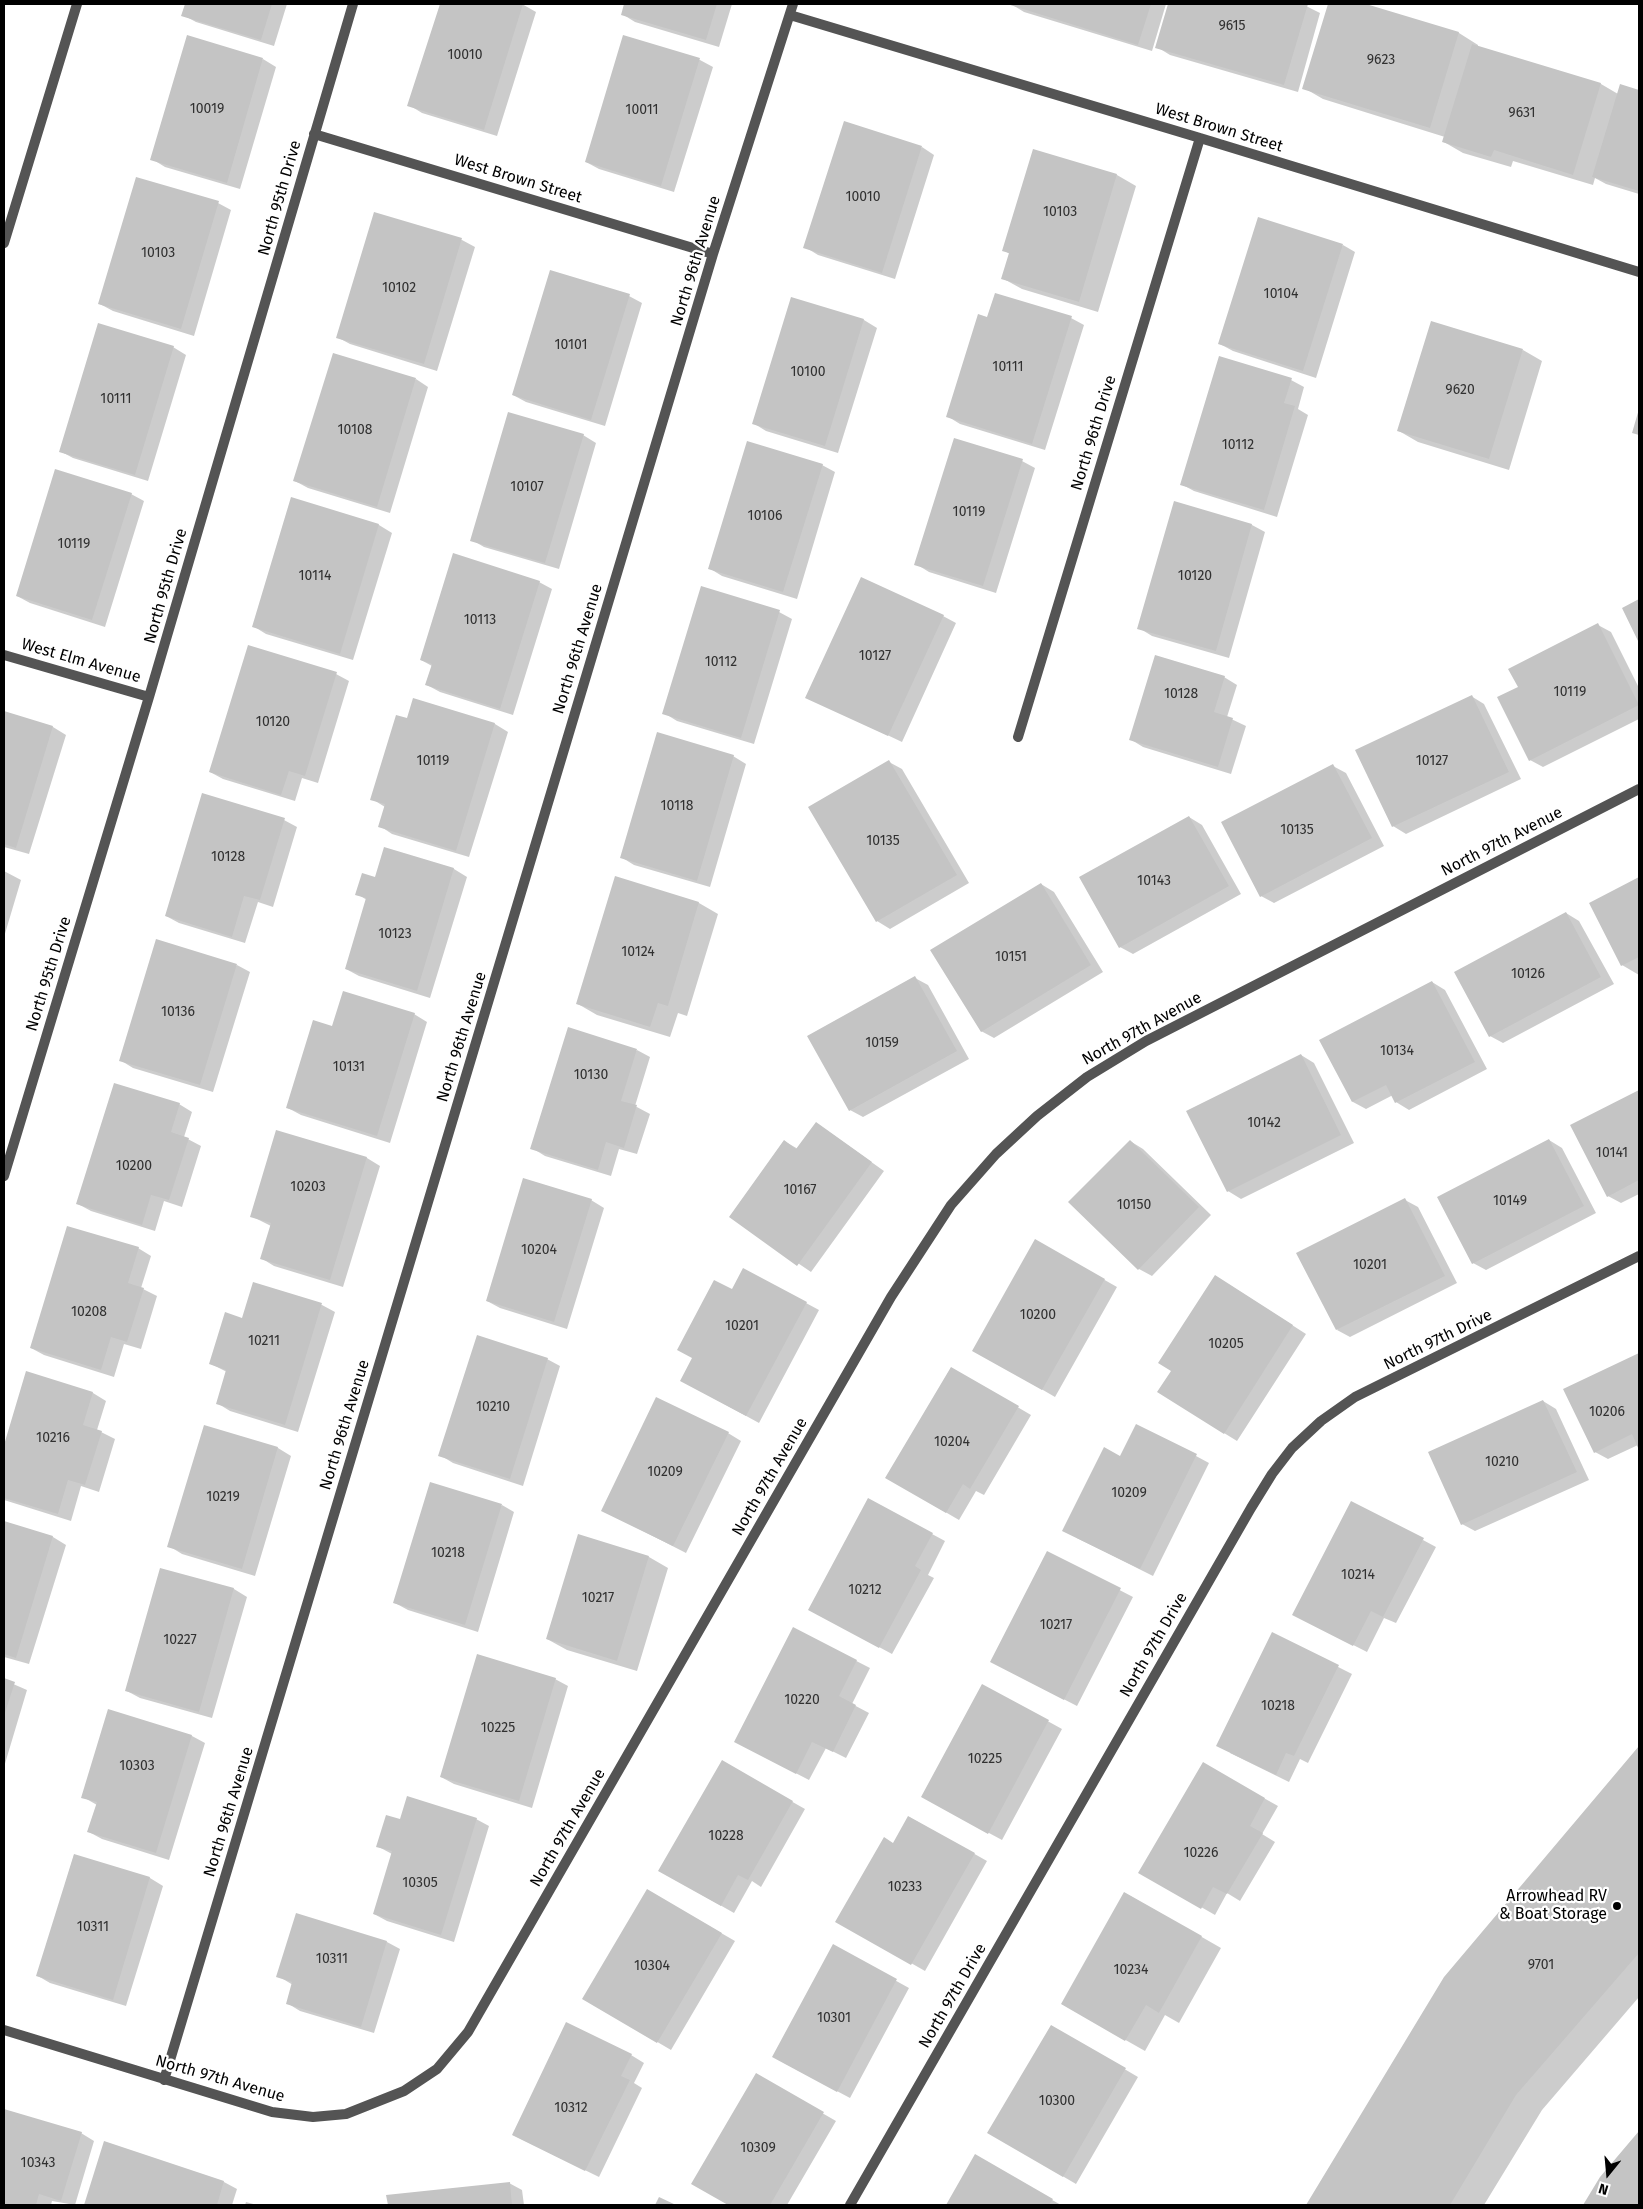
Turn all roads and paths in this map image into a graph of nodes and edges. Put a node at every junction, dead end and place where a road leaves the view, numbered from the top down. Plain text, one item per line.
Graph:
1 (77, 4) edge
2 (353, 4) edge
3 (793, 4) edge
4 (790, 15) junction
5 (314, 134) junction
6 (1200, 138) junction
7 (4, 243) edge
8 (713, 254) junction
9 (1639, 272) edge
10 (4, 654) edge
11 (149, 697) junction
12 (1018, 738) dead end
13 (1639, 789) edge
14 (4, 1176) edge
15 (1639, 1256) edge
16 (4, 2030) edge
17 (164, 2080) junction
18 (850, 2205) edge

1 - 7 street
2 - 5 street, North 95th Drive
3 - 4 street, North 96th Avenue
4 - 6 street, West Brown Street
4 - 8 street, North 96th Avenue
5 - 8 street, West Brown Street
5 - 11 street, North 95th Drive
6 - 9 street, West Brown Street
6 - 12 street, North 96th Drive
8 - 17 street, North 96th Avenue
10 - 11 street, West Elm Avenue
11 - 14 street, North 95th Drive
13 - 17 street, North 97th Avenue
15 - 18 street, North 97th Drive
16 - 17 street, North 97th Avenue

